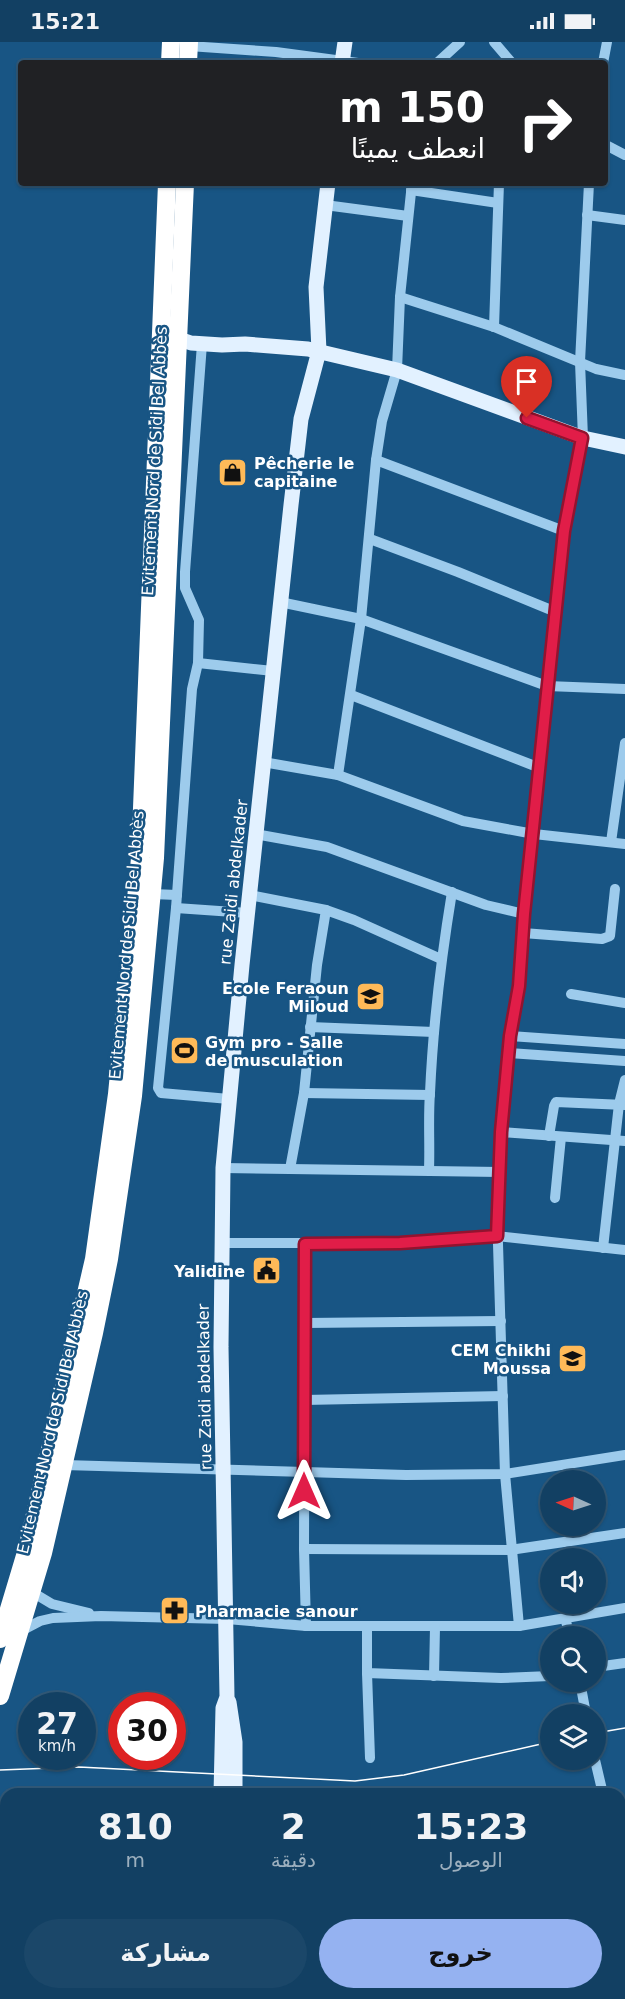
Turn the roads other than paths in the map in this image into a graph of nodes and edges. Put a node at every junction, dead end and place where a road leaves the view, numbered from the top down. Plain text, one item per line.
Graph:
1 (171, 42) edge
2 (345, 42) edge
3 (460, 42) edge
4 (495, 42) edge
5 (607, 42) edge
6 (189, 50) edge
7 (170, 60) edge
8 (334, 60) edge
9 (348, 60) edge
10 (440, 60) edge
11 (508, 60) edge
12 (604, 60) edge
13 (608, 146) edge
14 (625, 154) edge
15 (167, 186) edge
16 (185, 186) edge
17 (328, 186) edge
18 (412, 186) edge
19 (499, 186) edge
20 (589, 186) edge
21 (498, 203) junction
22 (325, 205) junction
23 (587, 215) junction
24 (408, 216) junction
25 (625, 220) edge
26 (400, 297) junction
27 (494, 327) junction
28 (179, 339) junction
29 (202, 344) junction
30 (319, 351) junction
31 (580, 362) junction
32 (398, 370) junction
33 (625, 375) edge
34 (582, 438) junction
35 (625, 447) edge
36 (376, 460) junction
37 (564, 531) junction
38 (370, 538) junction
39 (280, 602) junction
40 (556, 612) junction
41 (361, 619) junction
42 (198, 663) junction
43 (273, 671) junction
44 (547, 686) junction
45 (625, 689) edge
46 (351, 695) junction
47 (625, 743) edge
48 (263, 762) junction
49 (540, 768) junction
50 (338, 775) junction
51 (255, 834) junction
52 (534, 834) junction
53 (611, 842) junction
54 (625, 844) edge
55 (615, 889) dead end
56 (452, 892) junction
57 (152, 894) junction
58 (177, 895) junction
59 (250, 895) junction
60 (177, 908) junction
61 (326, 910) junction
62 (248, 913) junction
63 (524, 914) junction
64 (523, 933) junction
65 (441, 959) junction
66 (571, 994) dead end
67 (625, 1003) edge
68 (310, 1027) junction
69 (434, 1032) junction
70 (510, 1036) junction
71 (625, 1044) edge
72 (508, 1053) junction
73 (625, 1061) edge
74 (625, 1080) edge
75 (304, 1093) junction
76 (430, 1095) junction
77 (229, 1099) junction
78 (622, 1104) edge
79 (501, 1132) junction
80 (549, 1136) junction
81 (561, 1137) junction
82 (620, 1140) edge
83 (223, 1168) junction
84 (290, 1169) junction
85 (429, 1170) junction
86 (500, 1172) junction
87 (555, 1198) dead end
88 (497, 1236) junction
89 (221, 1244) junction
90 (305, 1244) junction
91 (603, 1248) junction
92 (625, 1250) edge
93 (501, 1321) junction
94 (304, 1323) junction
95 (503, 1396) junction
96 (304, 1400) junction
97 (625, 1455) edge
98 (64, 1465) junction
99 (224, 1469) junction
100 (304, 1471) junction
101 (505, 1474) junction
102 (625, 1533) edge
103 (304, 1548) junction
104 (510, 1550) junction
105 (32, 1592) junction
106 (625, 1608) edge
107 (101, 1616) junction
108 (565, 1618) junction
109 (227, 1620) junction
110 (306, 1626) junction
111 (519, 1626) junction
112 (567, 1626) edge
113 (367, 1627) junction
114 (435, 1627) junction
115 (19, 1632) junction
116 (0, 1639) edge
117 (625, 1663) edge
118 (606, 1666) edge
119 (367, 1673) junction
120 (434, 1676) junction
121 (540, 1676) edge
122 (0, 1696) edge
123 (227, 1697) junction
124 (370, 1758) dead end
125 (597, 1770) edge
126 (222, 1788) edge
127 (235, 1788) edge
128 (602, 1788) edge

1 - 7 highway
2 - 9 main road
3 - 10 street
4 - 11 street
5 - 12 street
6 - 8 street
13 - 14 street
15 - 116 highway, Evitement Nord de Sidi Bel Abbès
16 - 28 highway, Evitement Nord de Sidi Bel Abbès
17 - 22 main road, rue Zaidi abdelkader
18 - 21 street
18 - 24 street
19 - 21 street
20 - 23 street
21 - 27 street
22 - 24 street
22 - 30 main road, rue Zaidi abdelkader
23 - 25 street
23 - 31 street
24 - 26 street
26 - 27 street
26 - 32 street
27 - 31 street
28 - 29 main road
28 - 57 highway, Evitement Nord de Sidi Bel Abbès
29 - 30 main road
29 - 42 street
30 - 32 main road
30 - 39 main road, rue Zaidi abdelkader
31 - 33 street
31 - 34 street
32 - 34 main road
32 - 36 street
34 - 35 main road
34 - 37 street
36 - 37 street
36 - 38 street
37 - 40 street
38 - 40 street
38 - 41 street
39 - 41 street
39 - 43 main road, rue Zaidi abdelkader
40 - 44 street
41 - 44 street
41 - 46 street
42 - 43 street
42 - 58 street
43 - 48 main road, rue Zaidi abdelkader
44 - 45 street
44 - 49 street
46 - 49 street
46 - 50 street
47 - 53 street
48 - 50 street
48 - 51 main road, rue Zaidi abdelkader
49 - 52 street
50 - 52 street
51 - 56 street
51 - 59 main road, rue Zaidi abdelkader
52 - 53 street
52 - 63 street
53 - 54 street
55 - 64 street
56 - 63 street
56 - 65 street
57 - 58 street
57 - 98 highway, Evitement Nord de Sidi Bel Abbès
58 - 60 street
59 - 61 street
59 - 62 main road, rue Zaidi abdelkader
60 - 62 street
60 - 77 street
61 - 65 street
61 - 68 street
62 - 77 main road, rue Zaidi abdelkader
63 - 64 street
64 - 70 street
65 - 69 street
66 - 67 street
68 - 69 street
68 - 75 street
69 - 76 street
70 - 71 street
70 - 72 street
72 - 73 street
72 - 79 street
74 - 78 street
75 - 76 street
75 - 84 street
76 - 85 street
77 - 83 main road, rue Zaidi abdelkader
78 - 80 street
78 - 82 street
79 - 80 street
79 - 86 street
80 - 81 street
81 - 82 street
81 - 87 street
82 - 91 street
83 - 84 street
83 - 89 main road, rue Zaidi abdelkader
84 - 85 street
85 - 86 street
86 - 88 street
88 - 90 street
88 - 91 street
88 - 93 street
89 - 90 street
89 - 99 main road, rue Zaidi abdelkader
90 - 94 street
91 - 92 street
93 - 94 street
93 - 95 street
94 - 96 street
95 - 96 street
95 - 101 street
96 - 100 street
97 - 101 street
98 - 99 street
98 - 105 highway, Evitement Nord de Sidi Bel Abbès
99 - 100 street
99 - 109 main road, rue Zaidi abdelkader
100 - 101 street
100 - 103 street
101 - 104 street
102 - 104 street
103 - 104 street
103 - 110 street
104 - 111 street
105 - 107 street
105 - 115 highway, Evitement Nord de Sidi Bel Abbès
106 - 108 street
107 - 109 street
107 - 115 street
108 - 111 street
108 - 112 street
109 - 110 street
109 - 123 main road, rue Zaidi abdelkader
110 - 113 street
111 - 114 street
113 - 114 street
113 - 119 street
114 - 120 street
115 - 122 highway, Evitement Nord de Sidi Bel Abbès
117 - 118 street
119 - 120 street
119 - 124 street
120 - 121 street
123 - 126 main road, rue Zaidi abdelkader
123 - 127 main road, rue Zaidi abdelkader
125 - 128 street

